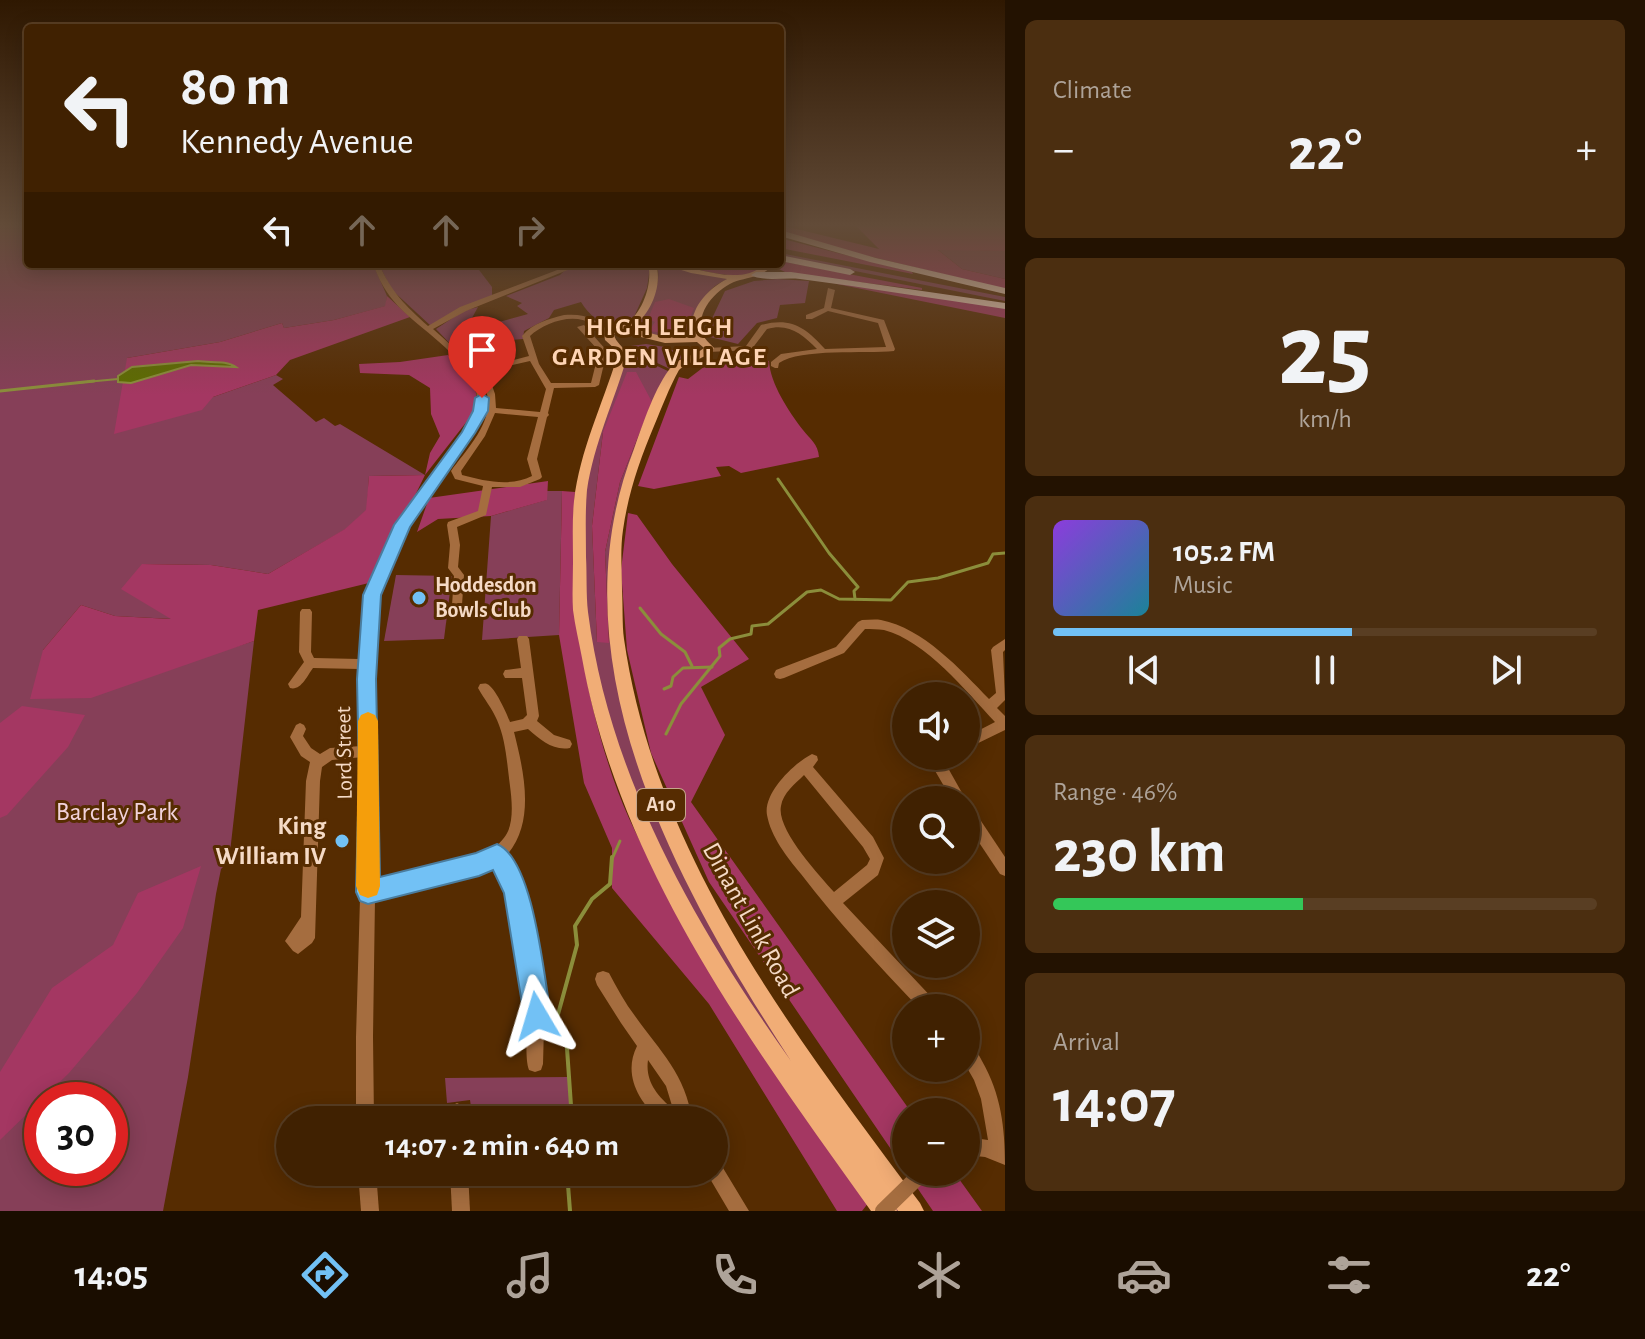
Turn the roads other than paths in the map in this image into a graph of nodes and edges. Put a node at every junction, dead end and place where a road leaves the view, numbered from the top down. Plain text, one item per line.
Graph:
1 (384, 282) edge
2 (534, 282) edge
3 (653, 282) edge
4 (729, 282) edge
5 (843, 282) edge
6 (893, 282) edge
7 (943, 282) edge
8 (959, 282) edge
9 (831, 290) dead end
10 (1005, 293) edge
11 (1005, 305) edge
12 (827, 309) junction
13 (809, 317) dead end
14 (581, 327) dead end
15 (428, 329) junction
16 (616, 335) junction
17 (703, 347) junction
18 (823, 351) junction
19 (532, 358) junction
20 (775, 366) dead end
21 (549, 386) junction
22 (492, 410) junction
23 (545, 415) junction
24 (488, 485) junction
25 (457, 605) dead end
26 (306, 612) dead end
27 (523, 639) dead end
28 (1005, 644) edge
29 (310, 663) junction
30 (367, 664) junction
31 (528, 673) junction
32 (509, 674) dead end
33 (780, 674) dead end
34 (294, 684) dead end
35 (484, 688) dead end
36 (989, 708) junction
37 (530, 723) junction
38 (1005, 724) edge
39 (508, 728) junction
40 (300, 729) dead end
41 (980, 736) edge
42 (566, 744) dead end
43 (369, 751) junction
44 (318, 760) junction
45 (980, 832) edge
46 (497, 855) junction
47 (1005, 869) edge
48 (368, 892) junction
49 (834, 901) junction
50 (308, 919) dead end
51 (603, 979) dead end
52 (917, 994) edge
53 (647, 1045) junction
54 (535, 1064) dead end
55 (980, 1073) edge
56 (365, 1106) edge
57 (655, 1106) edge
58 (682, 1106) edge
59 (980, 1149) edge
60 (1001, 1154) edge
61 (368, 1186) edge
62 (460, 1186) edge
63 (725, 1186) edge
64 (909, 1186) edge
65 (370, 1211) edge
66 (461, 1211) edge
67 (740, 1211) edge
68 (884, 1211) edge
69 (912, 1211) edge

1 - 15 street, Lord Street
2 - 15 street
3 - 16 main road
4 - 17 main road
5 - 11 highway
6 - 11 highway
7 - 10 highway
8 - 10 highway
9 - 12 street
12 - 13 street
12 - 18 street
14 - 21 street
15 - 30 street, Lord Street
16 - 17 main road
16 - 17 main road
16 - 19 street
16 - 68 main road, Dinant Link Road / A10
17 - 18 street
17 - 69 main road, Dinant Link Road / A10
18 - 20 street
19 - 21 street
19 - 22 street
21 - 23 street
22 - 23 street
22 - 24 street
23 - 24 street
24 - 25 street
26 - 29 street
27 - 31 street
28 - 36 street
29 - 30 street
29 - 34 street
30 - 43 street, Lord Street
31 - 32 street
31 - 37 street
33 - 36 street
35 - 39 street
36 - 38 street
37 - 39 street
37 - 42 street
38 - 41 street
39 - 46 street
40 - 44 street
43 - 44 street
43 - 48 street, Lord Street
44 - 50 street
45 - 47 street
46 - 48 street
46 - 54 street
48 - 56 street, Lord Street
49 - 49 street
49 - 52 street
51 - 53 street
53 - 57 street
53 - 58 street
55 - 60 street
59 - 60 street
61 - 65 street
62 - 66 street
63 - 67 street
64 - 68 street, bridge

